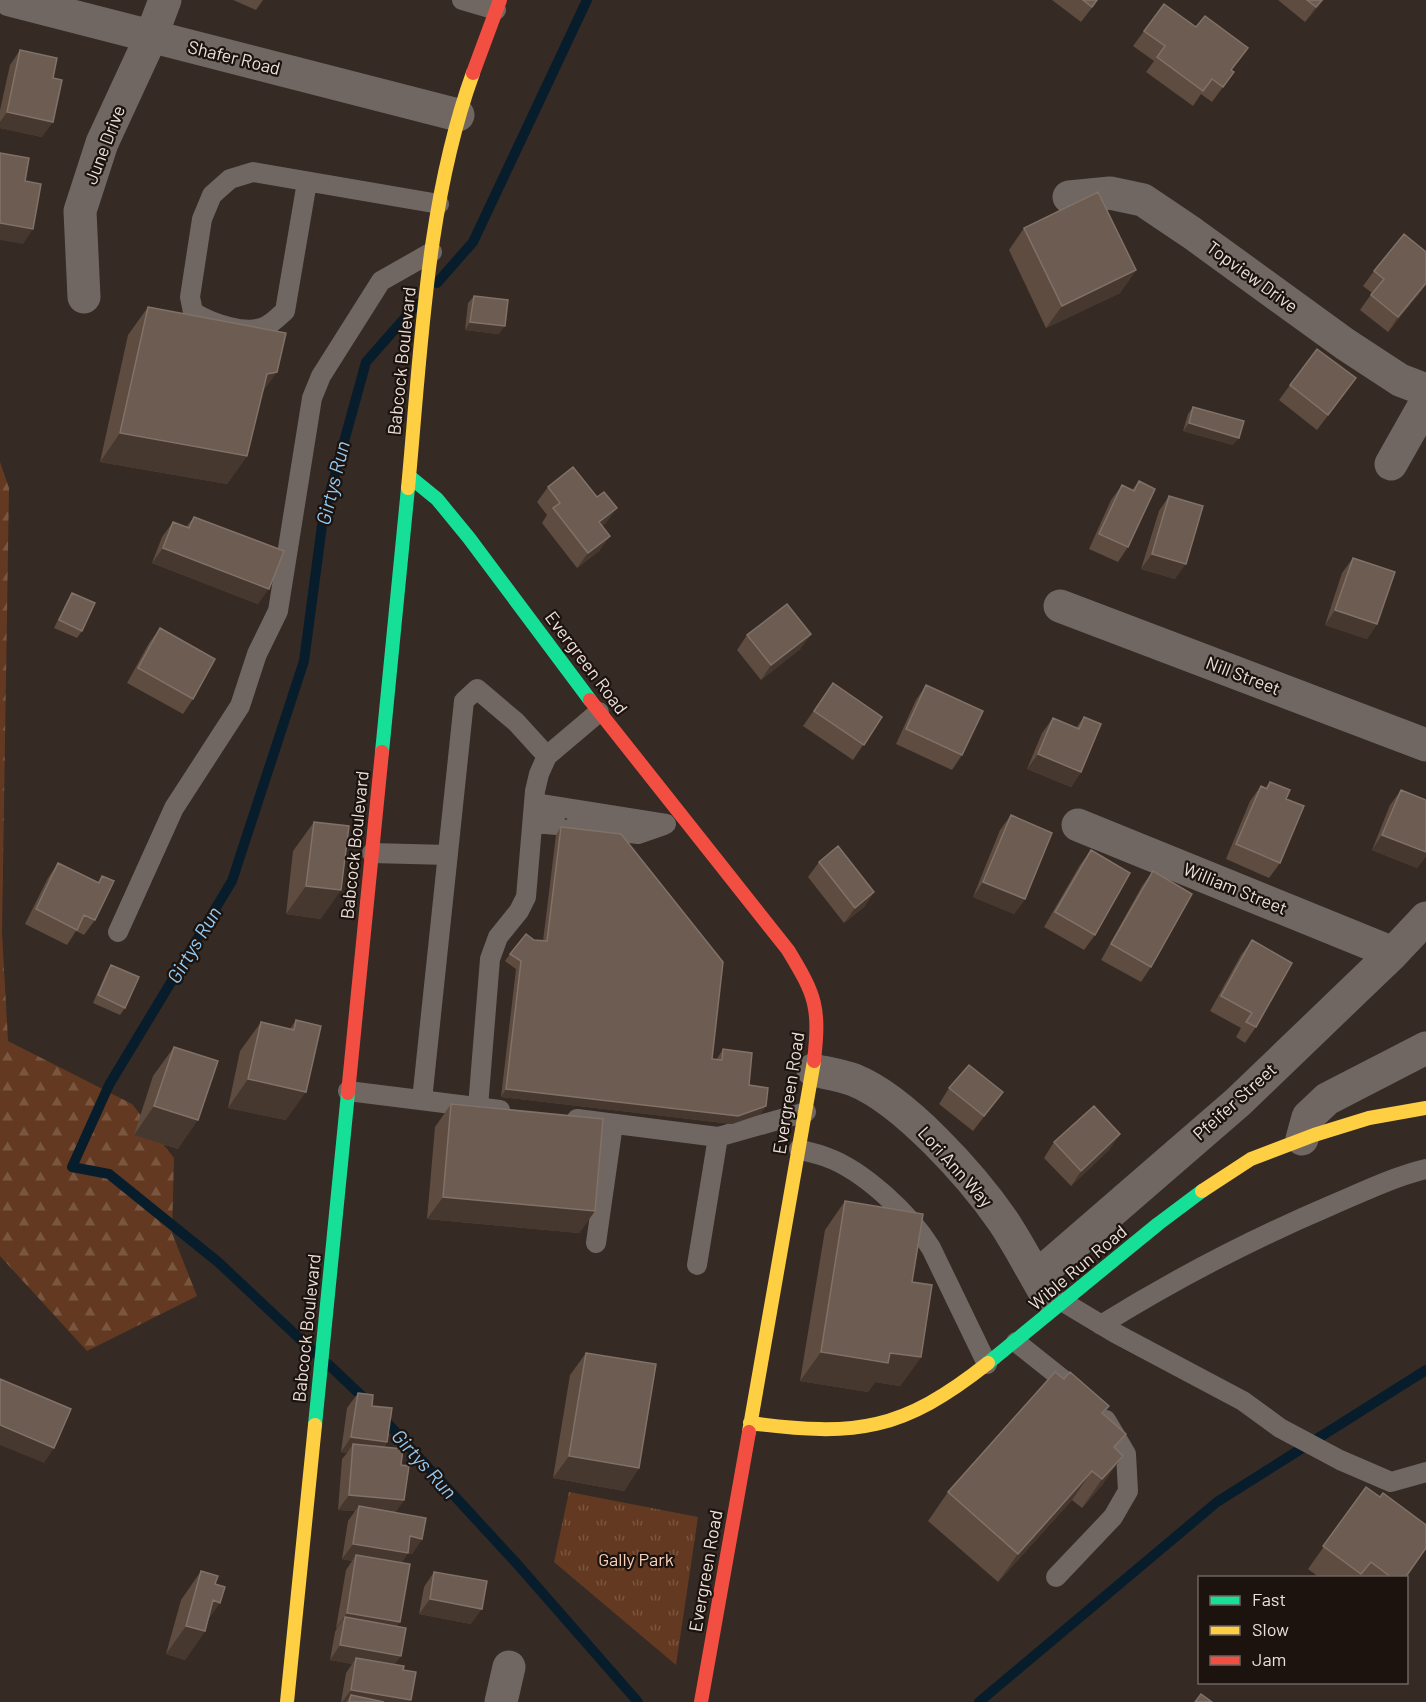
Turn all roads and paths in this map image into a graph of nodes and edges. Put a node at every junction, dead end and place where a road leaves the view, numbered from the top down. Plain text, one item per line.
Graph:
1 (10, 0) edge
2 (165, 0) edge
3 (462, 0) edge
4 (498, 5) edge
5 (151, 37) junction
6 (458, 116) junction
7 (307, 182) junction
8 (1069, 197) dead end
9 (439, 204) junction
10 (432, 252) junction
11 (84, 297) dead end
12 (1426, 390) edge
13 (1426, 402) edge
14 (1391, 464) dead end
15 (410, 477) junction
16 (1060, 606) dead end
17 (599, 712) junction
18 (1426, 745) edge
19 (547, 756) junction
20 (534, 803) junction
21 (672, 817) junction
22 (532, 823) junction
23 (1077, 825) dead end
24 (372, 853) junction
25 (448, 855) junction
26 (1426, 918) edge
27 (118, 932) dead end
28 (1393, 953) junction
29 (1426, 1048) edge
30 (813, 1070) junction
31 (348, 1091) junction
32 (422, 1100) junction
33 (478, 1107) junction
34 (1426, 1108) edge
35 (806, 1112) junction
36 (523, 1113) edge
37 (557, 1117) edge
38 (613, 1124) junction
39 (718, 1137) junction
40 (1302, 1139) junction
41 (799, 1149) junction
42 (1426, 1169) edge
43 (596, 1242) dead end
44 (697, 1265) dead end
45 (1036, 1277) junction
46 (1060, 1307) junction
47 (1101, 1325) junction
48 (1016, 1342) junction
49 (987, 1364) junction
50 (750, 1423) junction
51 (1426, 1472) edge
52 (1056, 1577) dead end
53 (509, 1667) dead end
54 (702, 1697) edge
55 (287, 1702) edge
56 (501, 1702) edge

1 - 5 street, Shafer Road
2 - 5 street, June Drive
3 - 4 lane
4 - 6 street, Babcock Boulevard
5 - 6 street, Shafer Road
5 - 11 street, June Drive
6 - 9 street, Babcock Boulevard
7 - 7 lane
7 - 9 lane
8 - 12 street, Topview Drive
9 - 10 street, Babcock Boulevard
10 - 15 street, Babcock Boulevard
10 - 27 lane
13 - 14 street
15 - 17 street, Evergreen Road
15 - 24 street, Babcock Boulevard
16 - 18 street, Nill Street
17 - 19 lane
17 - 21 street, Evergreen Road
19 - 20 lane
19 - 25 lane
20 - 21 lane
20 - 22 lane
21 - 22 lane
21 - 30 street, Evergreen Road
22 - 33 lane
23 - 28 street, William Street
24 - 25 lane
24 - 31 street, Babcock Boulevard
25 - 32 lane
26 - 28 street, Pfeifer Street
28 - 45 street, Pfeifer Street
29 - 40 street
30 - 35 street, Evergreen Road
30 - 45 street, Lori Ann Way
31 - 32 lane
31 - 55 street, Babcock Boulevard
32 - 33 lane
33 - 36 lane
34 - 40 street, Wible Run Road
35 - 39 lane
35 - 41 street, Evergreen Road
37 - 38 lane
38 - 39 lane
38 - 43 lane
39 - 44 lane
40 - 46 street, Wible Run Road
41 - 49 lane
41 - 50 street, Evergreen Road
42 - 47 lane
45 - 46 street, Lori Ann Way
46 - 47 lane
46 - 48 street, Wible Run Road
47 - 51 lane
48 - 49 street, Wible Run Road
48 - 52 lane
49 - 50 street, Wible Run Road
50 - 54 street, Evergreen Road
53 - 56 street

